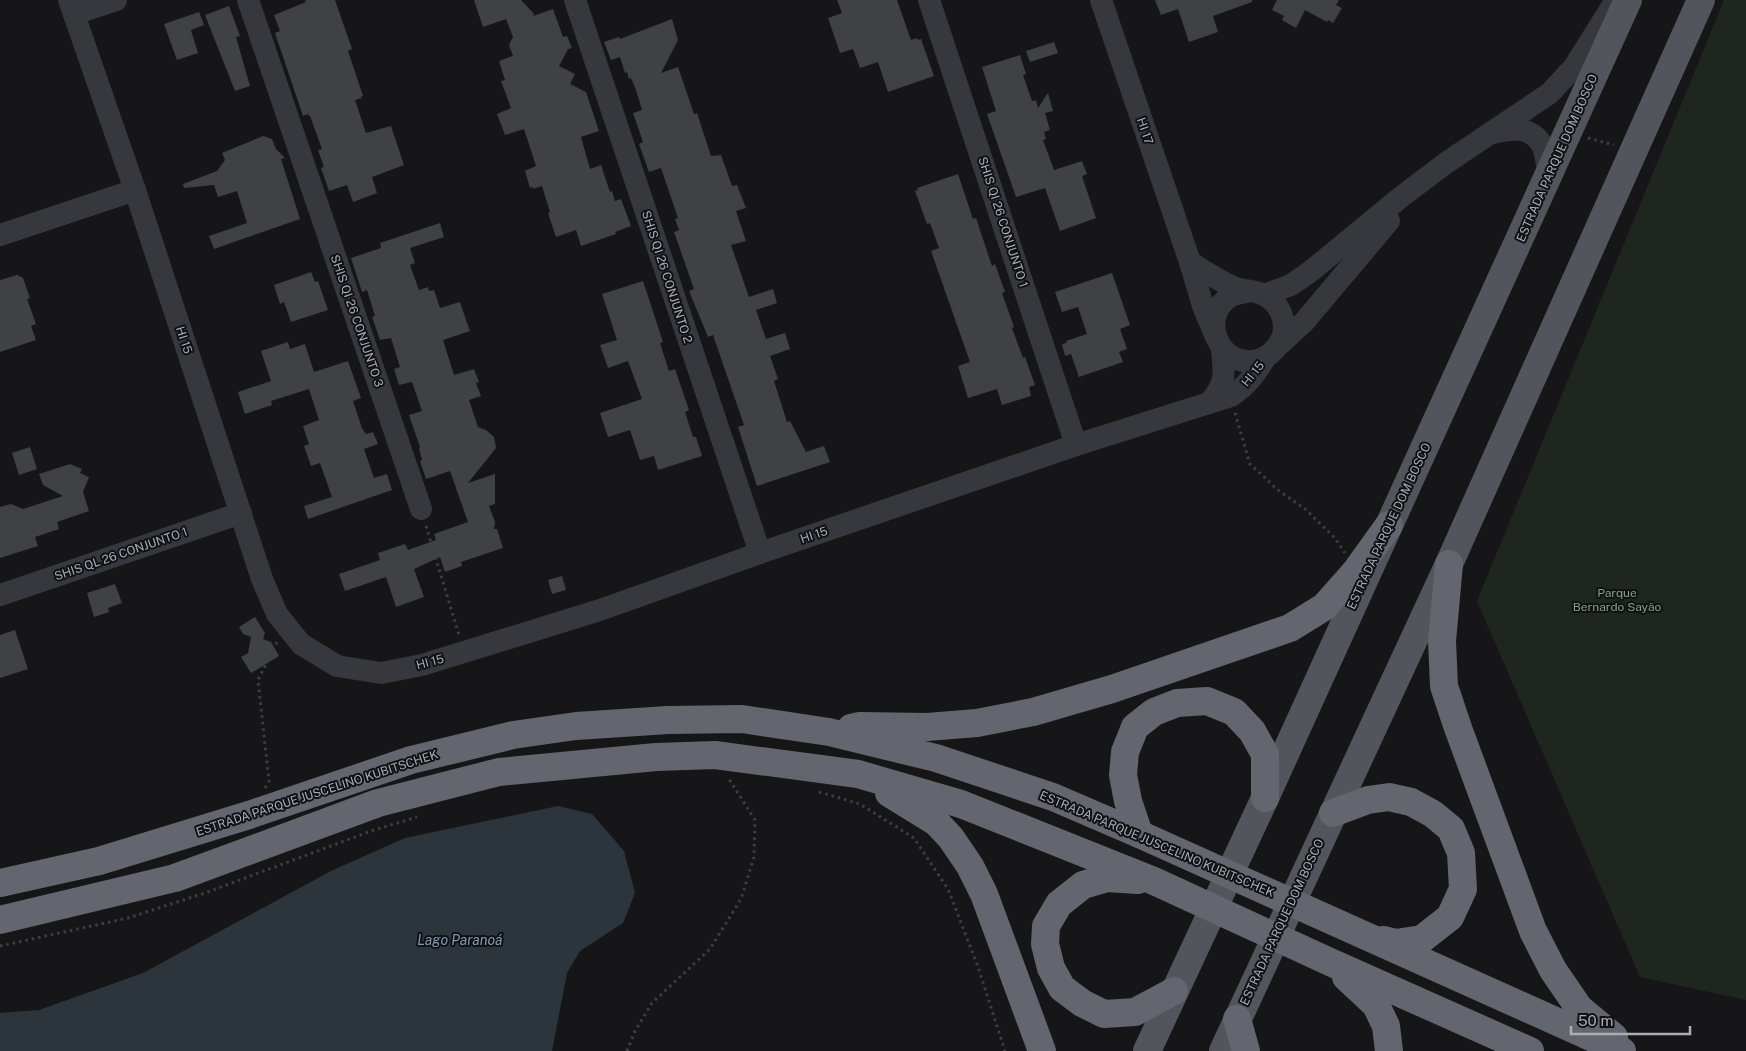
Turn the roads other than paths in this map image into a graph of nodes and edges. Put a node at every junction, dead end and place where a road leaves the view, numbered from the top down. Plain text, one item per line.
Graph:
1 (116, 0) edge
2 (248, 0) edge
3 (575, 0) edge
4 (929, 0) edge
5 (1101, 0) edge
6 (1616, 0) edge
7 (1628, 0) edge
8 (1701, 0) edge
9 (72, 7) edge
10 (1486, 135) junction
11 (1549, 176) junction
12 (1414, 188) junction
13 (135, 190) junction
14 (0, 235) edge
15 (1190, 262) junction
16 (1255, 293) junction
17 (1219, 343) junction
18 (1273, 351) junction
19 (1221, 398) junction
20 (1076, 445) junction
21 (421, 509) road end
22 (241, 513) junction
23 (1389, 525) junction
24 (760, 554) junction
25 (1449, 564) junction
26 (0, 595) edge
27 (830, 732) junction
28 (858, 774) junction
29 (1265, 798) junction
30 (1333, 814) junction
31 (1139, 834) junction
32 (1154, 881) junction
33 (0, 883) edge
34 (0, 920) edge
35 (1356, 932) junction
36 (1330, 962) junction
37 (1174, 991) junction
38 (1237, 1019) junction
39 (1042, 1051) edge
40 (1147, 1051) edge
41 (1223, 1051) edge
42 (1246, 1051) edge
43 (1389, 1051) edge
44 (1530, 1051) edge
45 (1622, 1051) edge
46 (1631, 1051) edge

1 - 9 street
2 - 21 street, SHIS QI 26 CONJUNTO 3
3 - 24 street, SHIS QI 26 CONJUNTO 2
4 - 20 street, SHIS QI 26 CONJUNTO 1
5 - 15 street, HI 17
6 - 10 street
7 - 11 main road, ESTRADA PARQUE DOM BOSCO
8 - 25 main road, ESTRADA PARQUE DOM BOSCO
9 - 13 street, HI 15
10 - 11 street
10 - 12 street
11 - 23 main road, ESTRADA PARQUE DOM BOSCO
12 - 16 street
12 - 18 street
13 - 14 street
13 - 22 street, HI 15
15 - 16 street
15 - 17 street, HI 17
16 - 17 street
16 - 18 street
17 - 18 street
17 - 19 street, HI 15
18 - 19 street, HI 15
19 - 20 street, HI 15
20 - 24 street, HI 15
22 - 24 street, HI 15
22 - 26 street, SHIS QL 26 CONJUNTO 1
23 - 27 highway
23 - 29 main road, ESTRADA PARQUE DOM BOSCO
25 - 30 main road, ESTRADA PARQUE DOM BOSCO
25 - 46 highway
27 - 31 highway, ESTRADA PARQUE JUSCELINO KUBITSCHEK
27 - 33 highway, ESTRADA PARQUE JUSCELINO KUBITSCHEK
28 - 32 highway
28 - 34 highway
28 - 39 highway
29 - 31 highway
29 - 37 main road, ESTRADA PARQUE DOM BOSCO
30 - 35 highway
30 - 38 main road, ESTRADA PARQUE DOM BOSCO
31 - 35 highway, ESTRADA PARQUE JUSCELINO KUBITSCHEK
32 - 36 highway
32 - 37 highway
35 - 45 highway, ESTRADA PARQUE JUSCELINO KUBITSCHEK
36 - 43 highway
36 - 44 highway
37 - 40 main road, ESTRADA PARQUE DOM BOSCO
38 - 41 main road, ESTRADA PARQUE DOM BOSCO
38 - 42 highway

